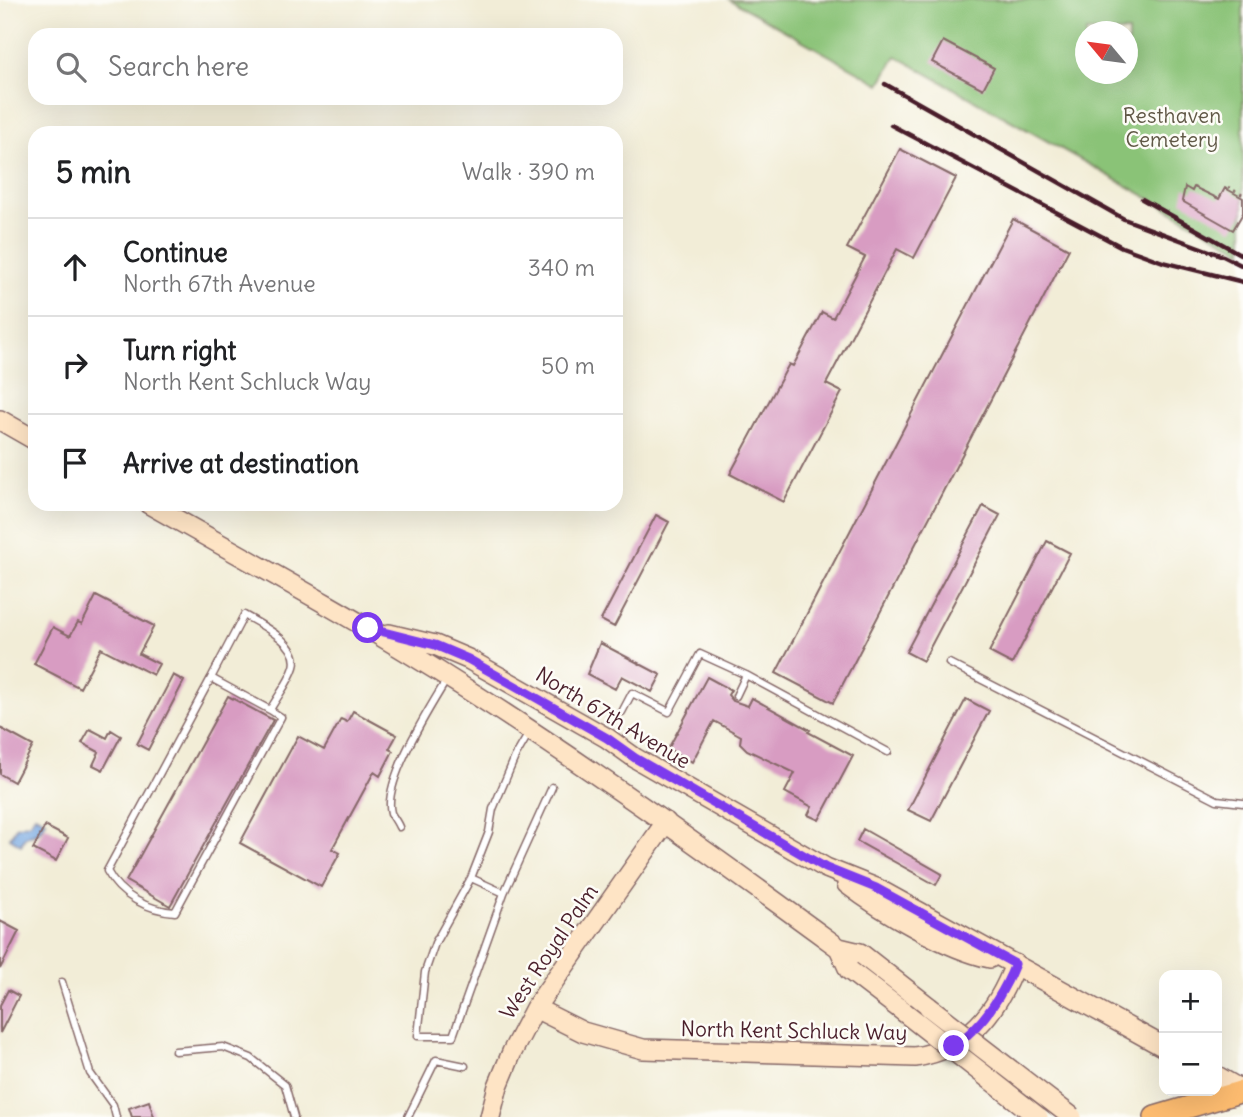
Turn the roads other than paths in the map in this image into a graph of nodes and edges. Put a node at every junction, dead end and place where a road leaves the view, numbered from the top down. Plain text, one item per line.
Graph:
1 (0, 420) edge
2 (28, 436) edge
3 (161, 511) edge
4 (368, 628) junction
5 (949, 663) dead end
6 (746, 675) junction
7 (448, 677) junction
8 (211, 678) junction
9 (736, 696) dead end
10 (270, 710) junction
11 (622, 712) dead end
12 (530, 731) junction
13 (888, 752) dead end
14 (552, 786) dead end
15 (1243, 803) edge
16 (666, 822) junction
17 (399, 827) dead end
18 (471, 878) junction
19 (504, 893) junction
20 (839, 948) junction
21 (1015, 964) junction
22 (62, 982) dead end
23 (535, 1008) junction
24 (1159, 1044) edge
25 (175, 1051) dead end
26 (465, 1066) dead end
27 (1222, 1079) edge
28 (1243, 1091) edge
29 (116, 1117) edge
30 (294, 1117) edge
31 (408, 1117) edge
32 (490, 1117) edge
33 (1038, 1117) edge
34 (1072, 1117) edge
35 (1155, 1117) edge

1 - 2 main road
3 - 4 main road, North 67th Avenue
4 - 7 main road, North 67th Avenue
4 - 21 main road, North 67th Avenue
5 - 15 lane
6 - 9 lane
6 - 11 lane
6 - 13 lane
7 - 12 main road, North 67th Avenue
7 - 17 lane
8 - 10 lane
8 - 10 lane
8 - 10 lane
12 - 16 main road, North 67th Avenue
12 - 18 lane
14 - 19 lane
16 - 20 main road, North 67th Avenue
16 - 23 main road, West Royal Palm
18 - 19 lane
18 - 19 lane
20 - 33 main road, North 67th Avenue, bridge
20 - 34 main road, North 67th Avenue, bridge
21 - 23 main road, North Kent Schluck Way
21 - 24 main road, North 67th Avenue
22 - 29 lane
23 - 32 main road, West Royal Palm
25 - 30 lane
26 - 31 lane
27 - 28 main road
28 - 35 highway

